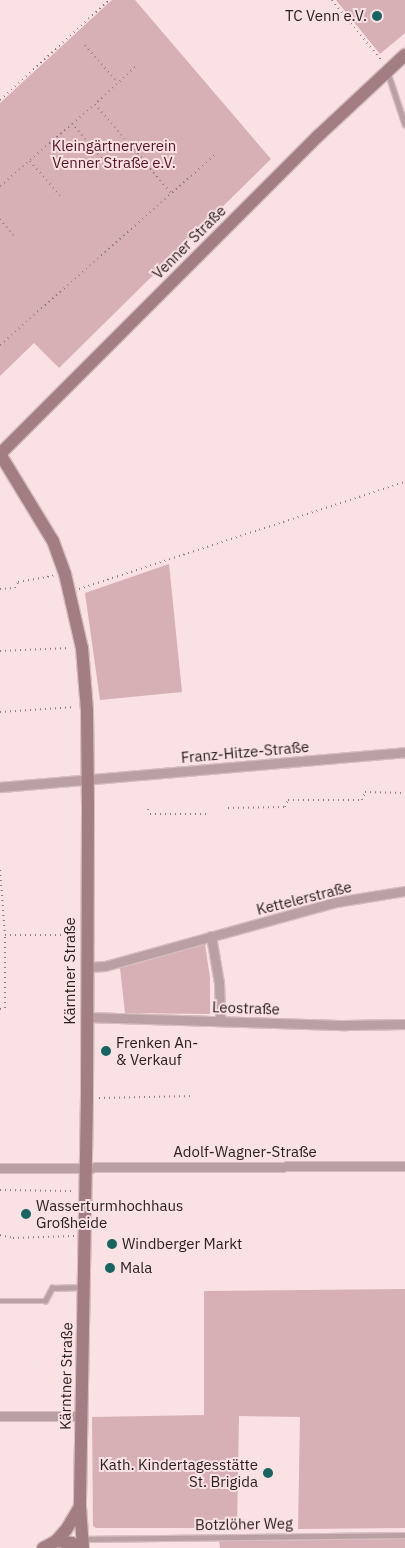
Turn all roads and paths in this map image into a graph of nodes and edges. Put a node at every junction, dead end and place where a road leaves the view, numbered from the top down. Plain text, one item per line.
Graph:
1 (109, 0) edge
2 (332, 0) edge
3 (85, 45) dead end
4 (405, 56) edge
5 (135, 67) dead end
6 (387, 71) junction
7 (118, 82) junction
8 (0, 100) edge
9 (95, 104) junction
10 (72, 124) junction
11 (405, 124) edge
12 (215, 155) dead end
13 (102, 158) dead end
14 (30, 160) junction
15 (0, 186) edge
16 (171, 193) junction
17 (61, 197) dead end
18 (0, 219) edge
19 (16, 238) dead end
20 (0, 345) edge
21 (0, 454) edge
22 (405, 482) edge
23 (65, 574) junction
24 (0, 589) edge
25 (70, 592) junction
26 (82, 648) junction
27 (0, 651) edge
28 (86, 706) junction
29 (0, 712) edge
30 (405, 752) edge
31 (88, 779) junction
32 (0, 787) edge
33 (405, 793) edge
34 (228, 808) dead end
35 (148, 809) dead end
36 (209, 814) dead end
37 (0, 870) edge
38 (405, 891) edge
39 (86, 934) junction
40 (5, 936) junction
41 (211, 936) junction
42 (87, 967) junction
43 (0, 1009) edge
44 (86, 1017) junction
45 (220, 1021) junction
46 (405, 1024) edge
47 (194, 1096) dead end
48 (87, 1098) junction
49 (405, 1166) edge
50 (85, 1167) junction
51 (0, 1168) edge
52 (0, 1190) edge
53 (85, 1191) junction
54 (0, 1235) edge
55 (84, 1236) junction
56 (84, 1287) junction
57 (0, 1301) edge
58 (0, 1416) edge
59 (82, 1416) junction
60 (80, 1507) junction
61 (405, 1535) edge
62 (56, 1541) junction
63 (82, 1545) edge
64 (43, 1548) edge

1 - 8 path
2 - 6 path
3 - 7 path
4 - 6 street, Venner Straße
5 - 7 path
6 - 11 lane
6 - 21 street, Venner Straße
7 - 9 path
9 - 10 path
9 - 16 path
10 - 13 path
10 - 14 path
12 - 16 path
14 - 15 path
14 - 17 path
16 - 20 path
18 - 19 path
21 - 23 street, Kärntner Straße
22 - 25 path
23 - 24 path
23 - 25 street, Kärntner Straße
25 - 26 street, Kärntner Straße
26 - 27 path
26 - 28 street, Kärntner Straße
28 - 29 path
28 - 31 street, Kärntner Straße
30 - 31 street, Franz-Hitze-Straße
31 - 32 street, Franz-Hitze-Straße
31 - 39 street, Kärntner Straße
33 - 34 path
35 - 36 path
37 - 40 path
38 - 41 street, Kettelerstraße
39 - 40 path
39 - 42 street, Kärntner Straße
40 - 43 path
41 - 42 street, Kettelerstraße
41 - 45 street
42 - 44 street, Kärntner Straße
44 - 45 street, Leostraße
44 - 48 street, Kärntner Straße
45 - 46 street, Leostraße
47 - 48 path
48 - 50 street, Kärntner Straße
49 - 50 street, Adolf-Wagner-Straße
50 - 51 street, Adolf-Wagner-Straße
50 - 53 street, Kärntner Straße
52 - 53 path
53 - 55 street, Kärntner Straße
54 - 55 path
55 - 56 street, Kärntner Straße
56 - 57 lane
56 - 59 street, Kärntner Straße
58 - 59 street
59 - 60 street, Kärntner Straße
60 - 62 street
60 - 63 street, Kärntner Straße
61 - 63 lane, Botzlöher Weg
62 - 63 street
62 - 64 street

